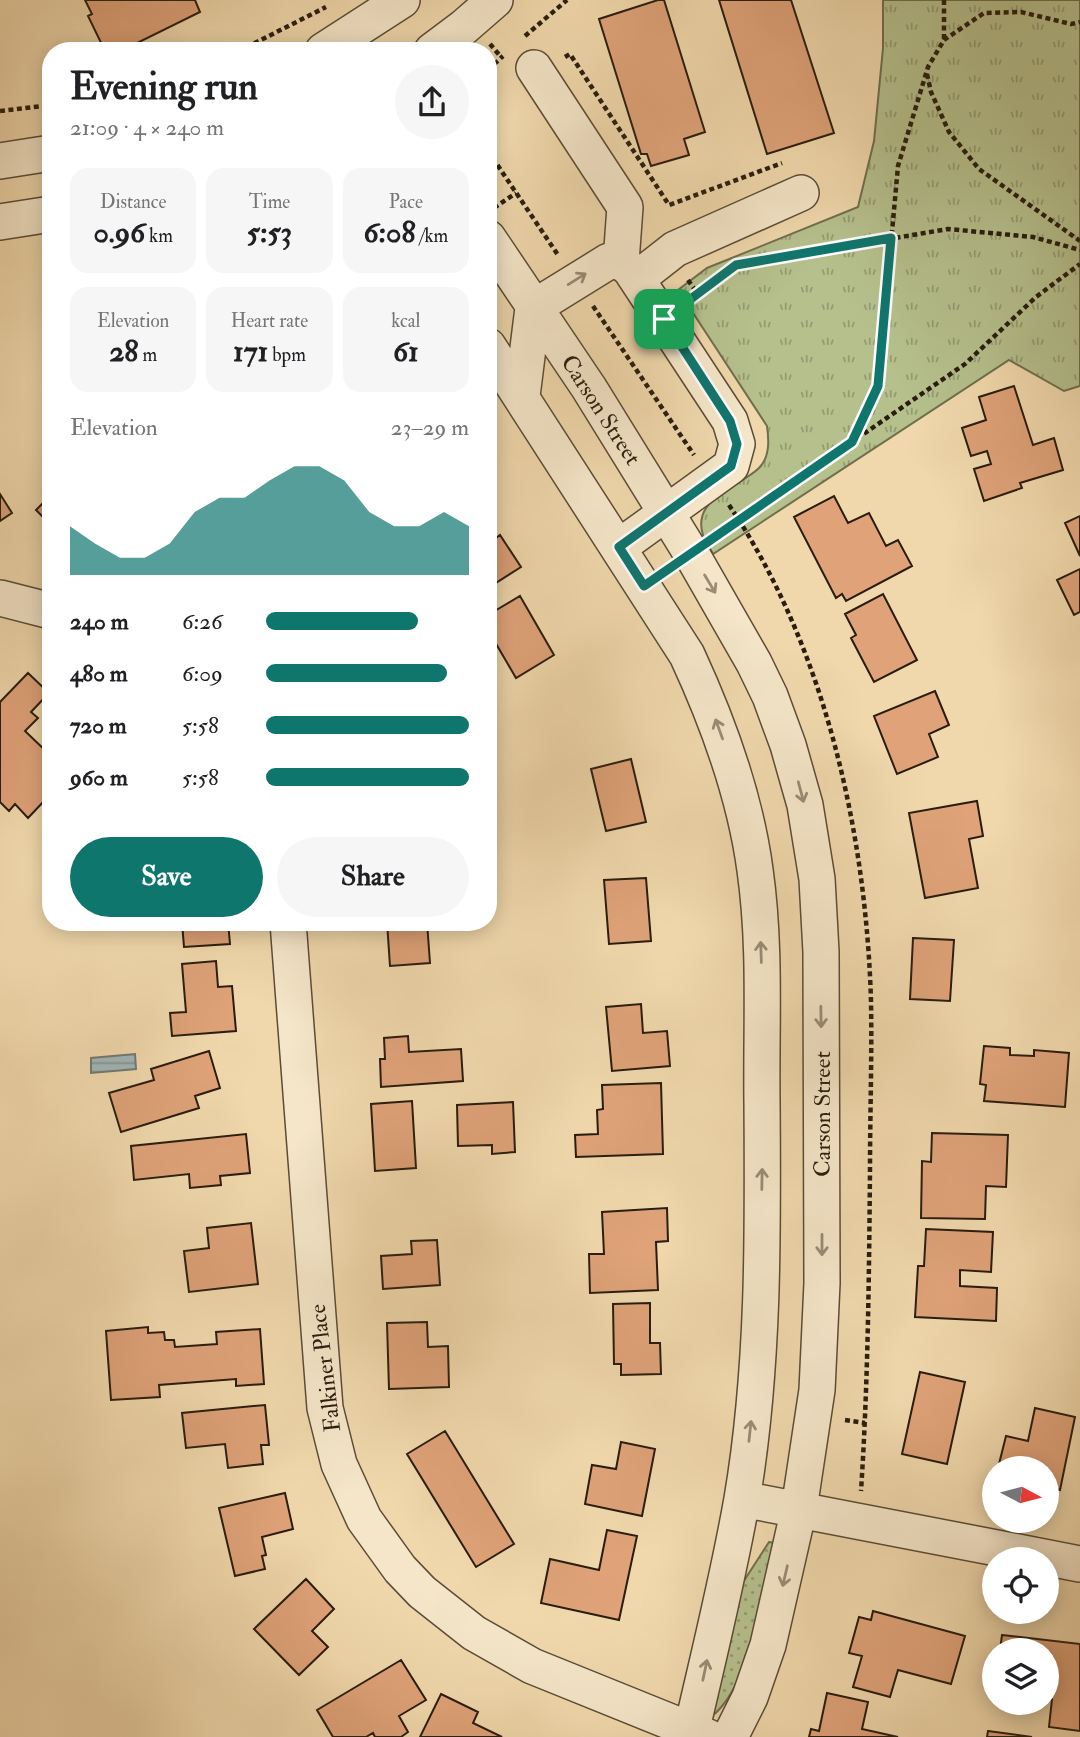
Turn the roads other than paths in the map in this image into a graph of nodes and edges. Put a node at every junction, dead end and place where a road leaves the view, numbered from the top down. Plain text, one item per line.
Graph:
1 (403, 0) edge
2 (495, 0) edge
3 (337, 42) edge
4 (376, 42) edge
5 (446, 42) edge
6 (526, 58) road end
7 (42, 155) edge
8 (0, 162) edge
9 (799, 194) road end
10 (42, 215) edge
11 (0, 222) edge
12 (497, 252) edge
13 (629, 270) junction
14 (533, 308) junction
15 (497, 359) edge
16 (522, 396) junction
17 (666, 513) junction
18 (619, 547) junction
19 (0, 598) edge
20 (42, 609) edge
21 (289, 931) edge
22 (742, 1499) junction
23 (799, 1509) junction
24 (1080, 1564) edge
25 (696, 1735) edge
26 (730, 1737) edge

1 - 3 street
1 - 4 street
2 - 5 street
6 - 13 street
7 - 8 street
9 - 13 street
10 - 11 street
12 - 14 street, Carson Street
14 -> 13 street
13 - 17 street
14 - 16 street, Carson Street
14 - 17 street, Carson Street
15 - 16 street
16 - 18 street
17 - 18 street
17 -> 23 street, Carson Street
22 -> 18 street
19 - 20 street
21 - 25 street, Falkiner Place
22 - 23 street
25 -> 22 street
23 - 24 street
23 -> 26 street, Carson Street

